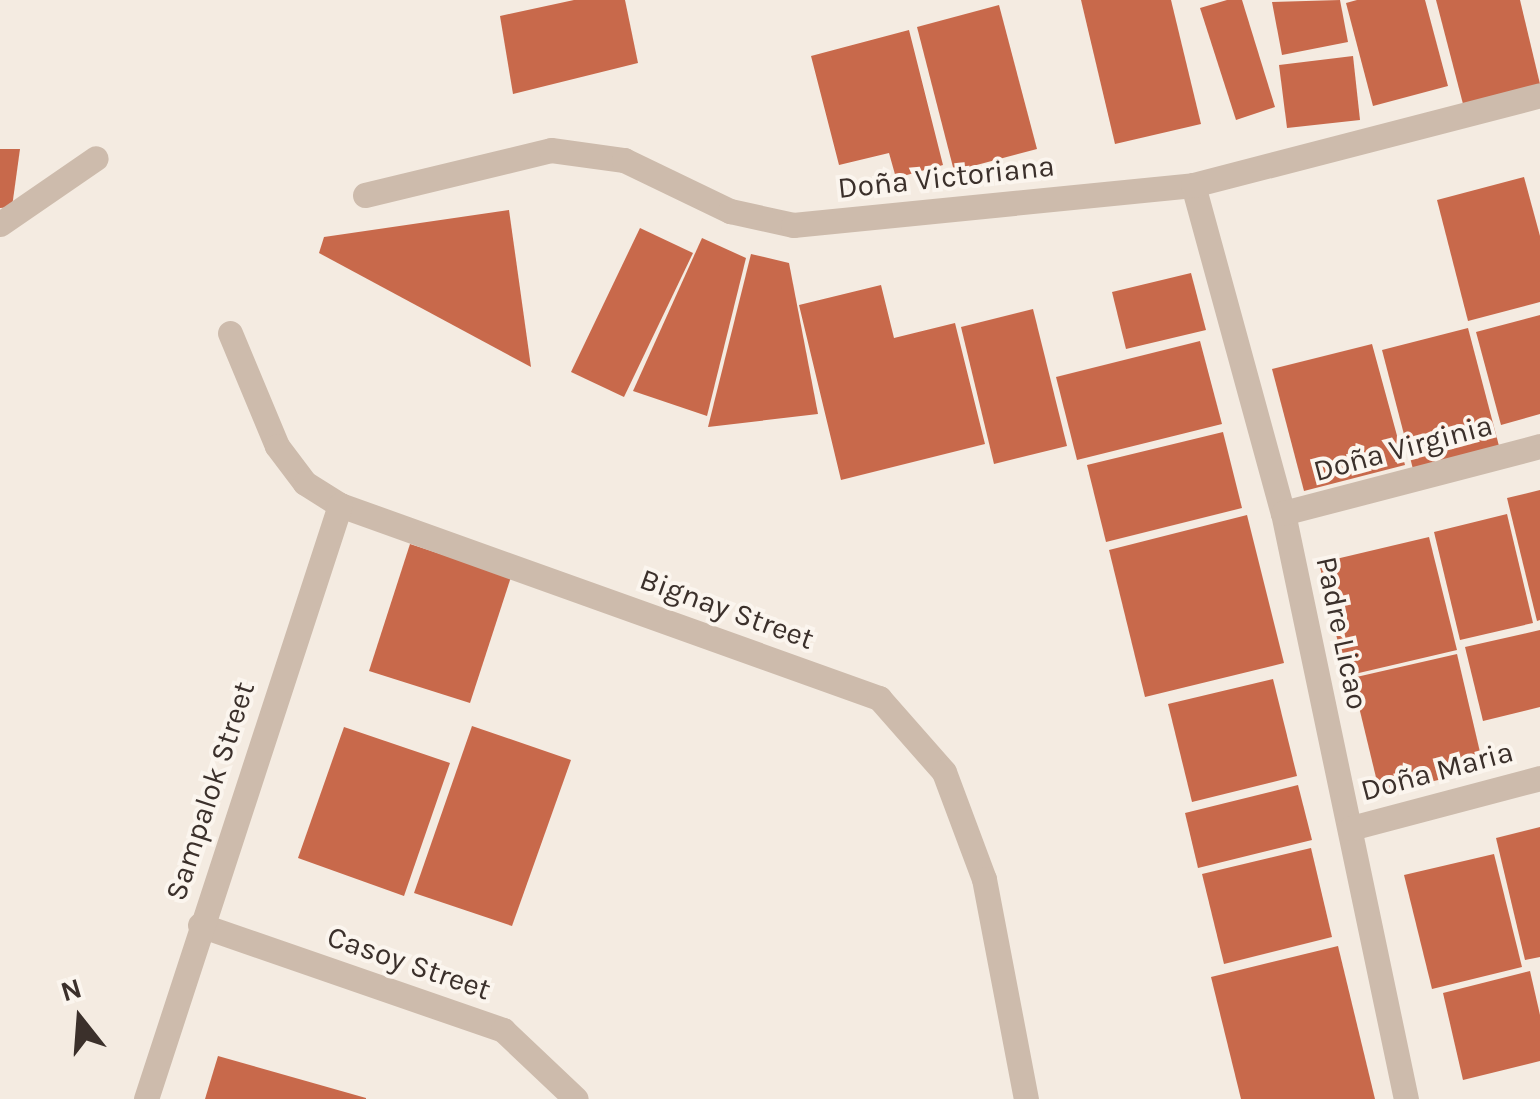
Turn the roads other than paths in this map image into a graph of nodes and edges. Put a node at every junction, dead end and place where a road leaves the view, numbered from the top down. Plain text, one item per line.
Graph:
1 (1540, 95) edge
2 (96, 158) dead end
3 (1193, 185) junction
4 (365, 195) dead end
5 (0, 224) edge
6 (230, 333) dead end
7 (1540, 446) edge
8 (340, 505) junction
9 (1283, 512) junction
10 (1540, 778) edge
11 (1351, 828) junction
12 (200, 924) junction
13 (146, 1099) edge
14 (576, 1099) edge
15 (1026, 1099) edge
16 (1406, 1099) edge

1 - 3 street, Doña Victoriana
2 - 5 street
3 - 4 street, Doña Victoriana
3 - 9 street, Padre Licao
6 - 8 street, Bignay Street
7 - 9 street, Doña Virginia
8 - 12 street, Sampalok Street
8 - 15 street, Bignay Street
9 - 11 street, Padre Licao
10 - 11 street, Doña Maria
11 - 16 street, Padre Licao
12 - 13 street, Sampalok Street
12 - 14 street, Casoy Street

